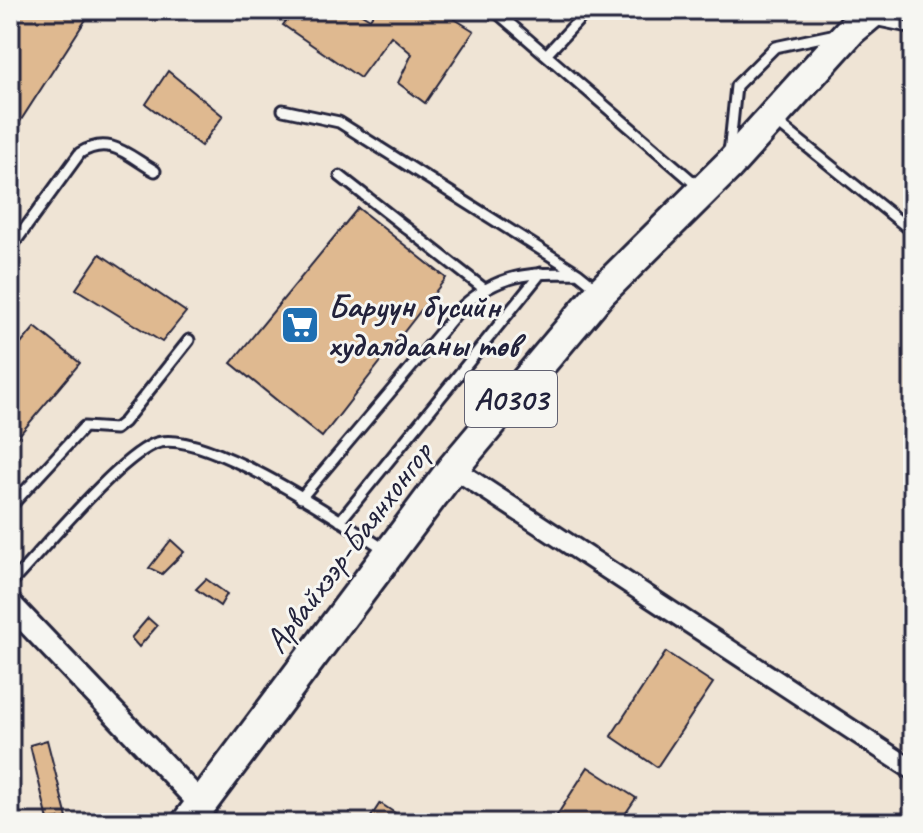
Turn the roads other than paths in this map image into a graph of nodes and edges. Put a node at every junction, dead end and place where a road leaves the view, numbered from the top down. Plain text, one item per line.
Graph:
1 (494, 10) edge
2 (588, 10) edge
3 (864, 19) edge
4 (913, 28) edge
5 (546, 55) junction
6 (283, 110) dead end
7 (771, 118) junction
8 (729, 165) junction
9 (155, 171) dead end
10 (340, 176) dead end
11 (702, 189) junction
12 (913, 232) edge
13 (10, 249) edge
14 (541, 273) junction
15 (589, 282) junction
16 (483, 288) junction
17 (189, 340) dead end
18 (453, 468) junction
19 (301, 498) junction
20 (10, 507) edge
21 (340, 521) junction
22 (390, 553) junction
23 (10, 584) edge
24 (10, 604) edge
25 (913, 770) edge
26 (195, 814) edge

1 - 5 lane
2 - 5 lane
3 - 4 lane
3 - 7 highway, Арвайхээр-Баянхонгор / A0303
3 - 8 lane
5 - 11 lane
6 - 15 lane
7 - 8 highway, Арвайхээр-Баянхонгор / A0303
7 - 12 lane
8 - 11 highway, Арвайхээр-Баянхонгор / A0303
9 - 13 lane
10 - 16 lane
11 - 15 highway, Арвайхээр-Баянхонгор / A0303
14 - 15 lane
14 - 16 lane
14 - 21 lane
15 - 18 highway, Арвайхээр-Баянхонгор / A0303
16 - 19 lane
17 - 20 lane
18 - 22 highway, Арвайхээр-Баянхонгор / A0303
18 - 25 street
19 - 21 lane
19 - 23 lane
21 - 22 lane
22 - 26 highway, Арвайхээр-Баянхонгор / A0303
24 - 26 street

